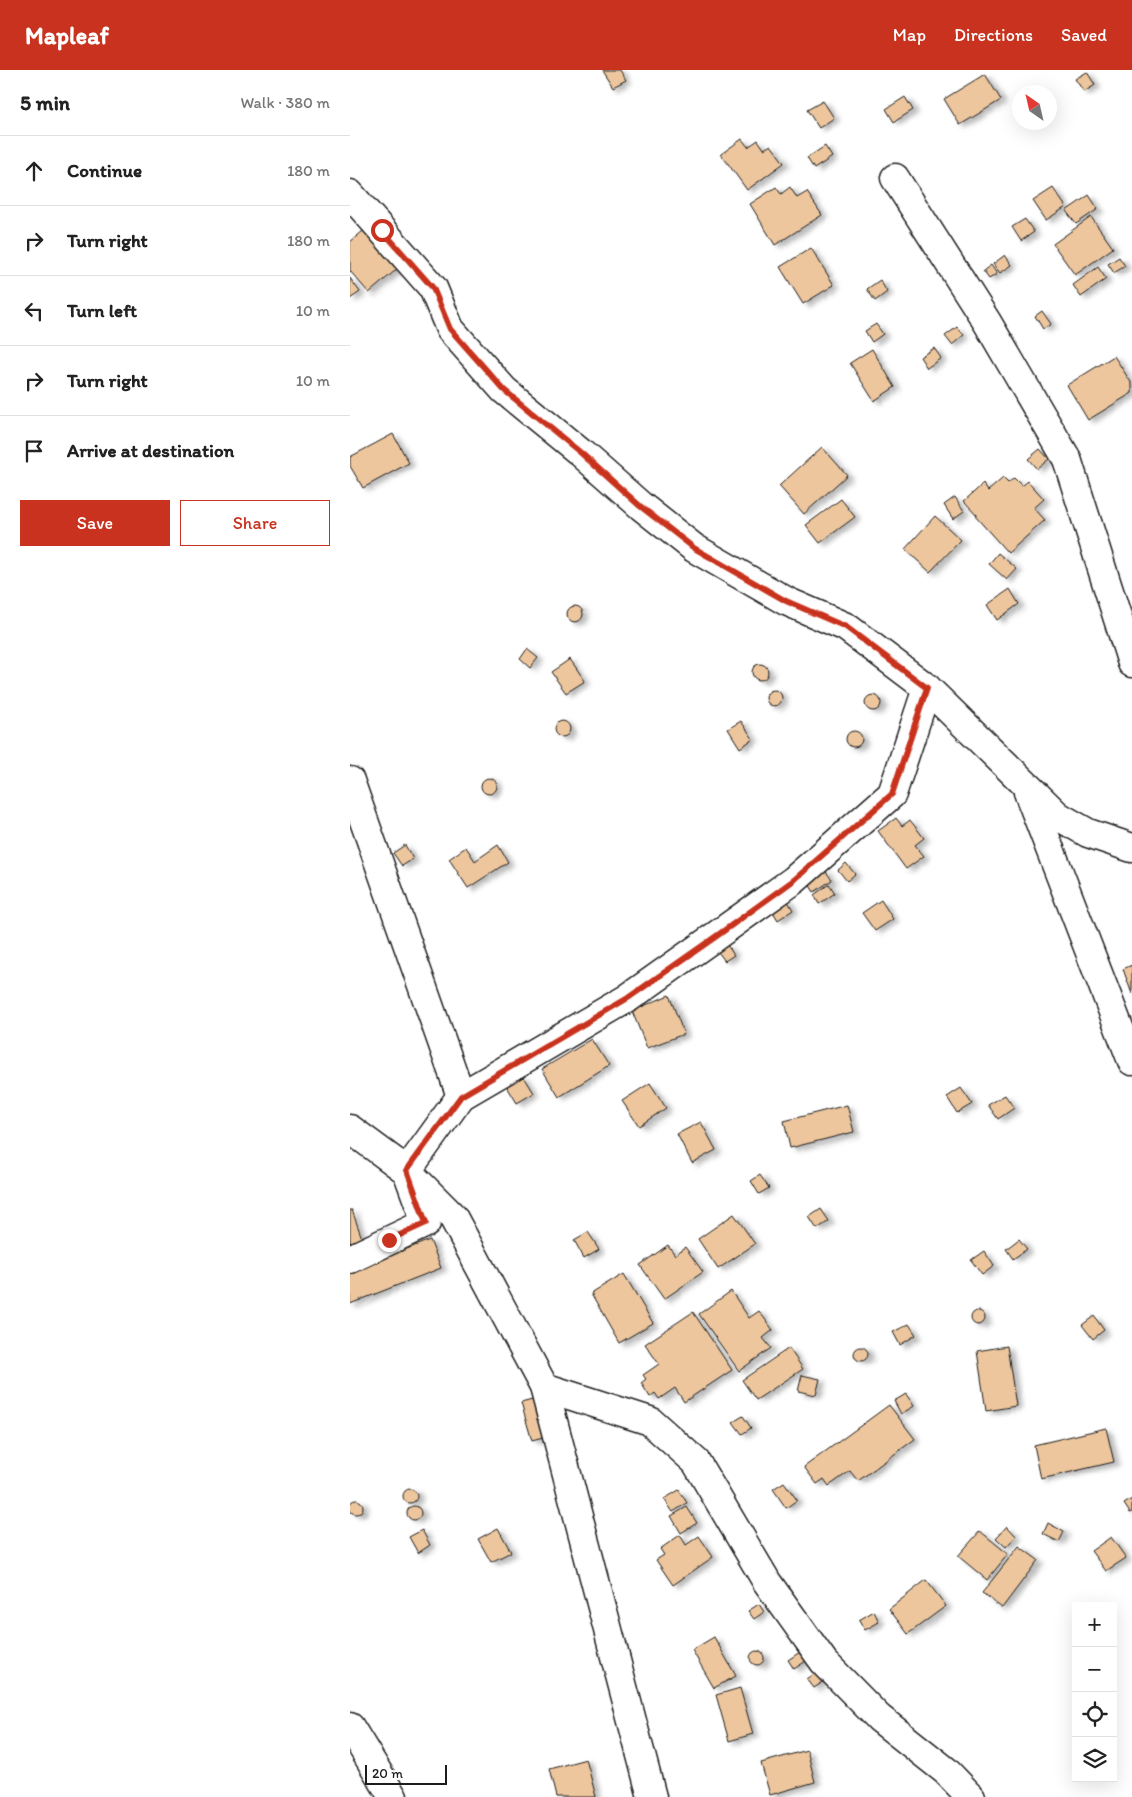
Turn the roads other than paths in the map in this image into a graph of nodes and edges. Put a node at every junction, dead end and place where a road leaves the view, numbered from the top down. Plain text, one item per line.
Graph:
1 (895, 178) dead end
2 (350, 194) edge
3 (1132, 663) edge
4 (927, 688) junction
5 (350, 781) edge
6 (1024, 781) junction
7 (1132, 848) edge
8 (1132, 1061) edge
9 (461, 1096) junction
10 (350, 1129) edge
11 (407, 1170) junction
12 (350, 1259) edge
13 (544, 1387) junction
14 (350, 1727) edge
15 (393, 1797) edge
16 (652, 1797) edge
17 (971, 1797) edge

1 - 3 street
2 - 4 street
4 - 6 street
4 - 9 street
5 - 9 street
6 - 7 street
6 - 8 street
9 - 11 street
10 - 11 street
11 - 12 street
11 - 13 street
13 - 16 street
13 - 17 street
14 - 15 street

